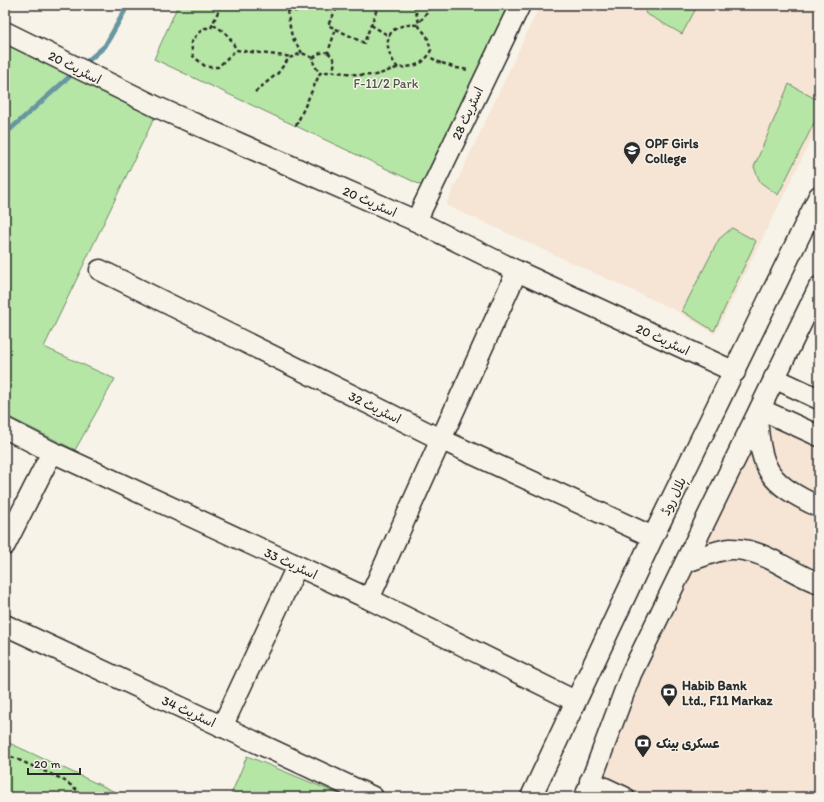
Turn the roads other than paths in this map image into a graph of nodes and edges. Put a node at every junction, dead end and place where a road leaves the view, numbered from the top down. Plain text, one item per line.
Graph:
1 (520, 5) edge
2 (9, 34) edge
3 (819, 196) edge
4 (416, 221) junction
5 (100, 270) dead end
6 (517, 271) junction
7 (819, 287) edge
8 (734, 372) junction
9 (774, 378) junction
10 (819, 399) edge
11 (759, 412) junction
12 (5, 428) edge
13 (819, 436) edge
14 (440, 439) junction
15 (52, 452) junction
16 (819, 507) edge
17 (653, 537) junction
18 (5, 545) edge
19 (686, 562) junction
20 (297, 566) junction
21 (819, 583) edge
22 (369, 599) junction
23 (5, 625) edge
24 (575, 700) junction
25 (222, 726) junction
26 (587, 789) edge
27 (373, 797) edge
28 (531, 797) edge
29 (624, 797) edge

1 - 4 street, اسٹریٹ 28
2 - 4 street, اسٹریٹ 20
3 - 8 street, ہلال روڈ
4 - 6 street, اسٹریٹ 20
5 - 14 street, اسٹریٹ 32
6 - 8 street, اسٹریٹ 20
6 - 14 street
7 - 9 street
8 - 17 street, ہلال روڈ
9 - 10 street
9 - 11 street
11 - 13 street
11 - 16 street
11 - 19 street
12 - 15 street, اسٹریٹ 33
14 - 17 street, اسٹریٹ 32
14 - 22 street
15 - 18 street
15 - 20 street, اسٹریٹ 33
17 - 24 street, ہلال روڈ
19 - 21 street
19 - 26 street
20 - 22 street, اسٹریٹ 33
20 - 25 street
22 - 24 street, اسٹریٹ 33
23 - 25 street, اسٹریٹ 34
24 - 28 street, ہلال روڈ
25 - 27 street, اسٹریٹ 34
26 - 29 street

